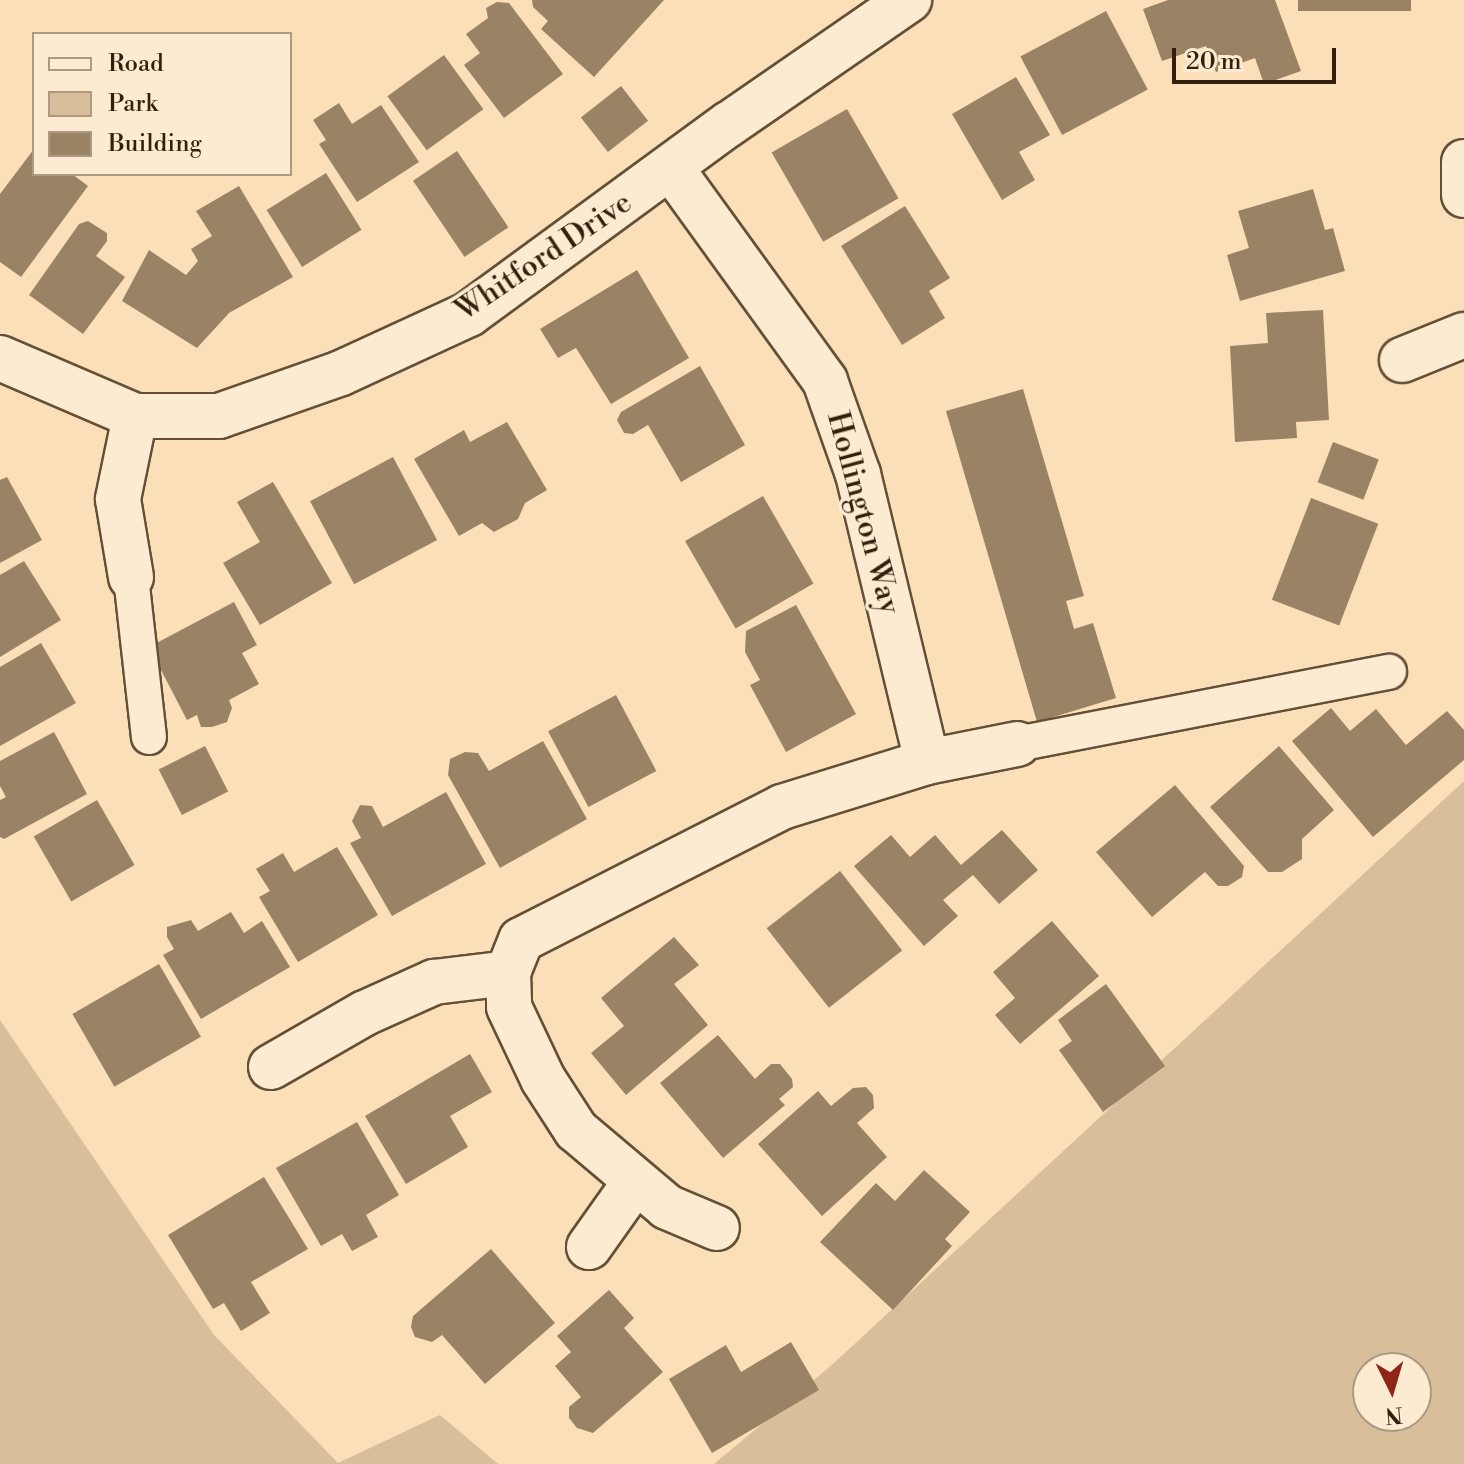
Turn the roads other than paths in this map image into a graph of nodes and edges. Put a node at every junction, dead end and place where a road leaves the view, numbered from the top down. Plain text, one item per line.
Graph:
1 (909, 0) edge
2 (1464, 162) edge
3 (671, 168) junction
4 (1464, 195) edge
5 (1464, 335) edge
6 (0, 358) edge
7 (1402, 360) dead end
8 (135, 416) junction
9 (131, 577) joint
10 (1389, 672) dead end
11 (149, 737) dead end
12 (1017, 744) joint
13 (927, 762) junction
14 (508, 973) junction
15 (271, 1067) dead end
16 (635, 1182) junction
17 (717, 1228) dead end
18 (589, 1247) dead end

1 - 3 street, Whitford Drive
2 - 4 street
3 - 8 street, Whitford Drive
3 - 13 street, Hollington Way
5 - 7 street
6 - 8 street, Whitford Drive
8 - 9 street
9 - 11 lane
10 - 12 lane
12 - 13 street
13 - 14 street
14 - 15 street
14 - 16 street
16 - 17 street
16 - 18 street

